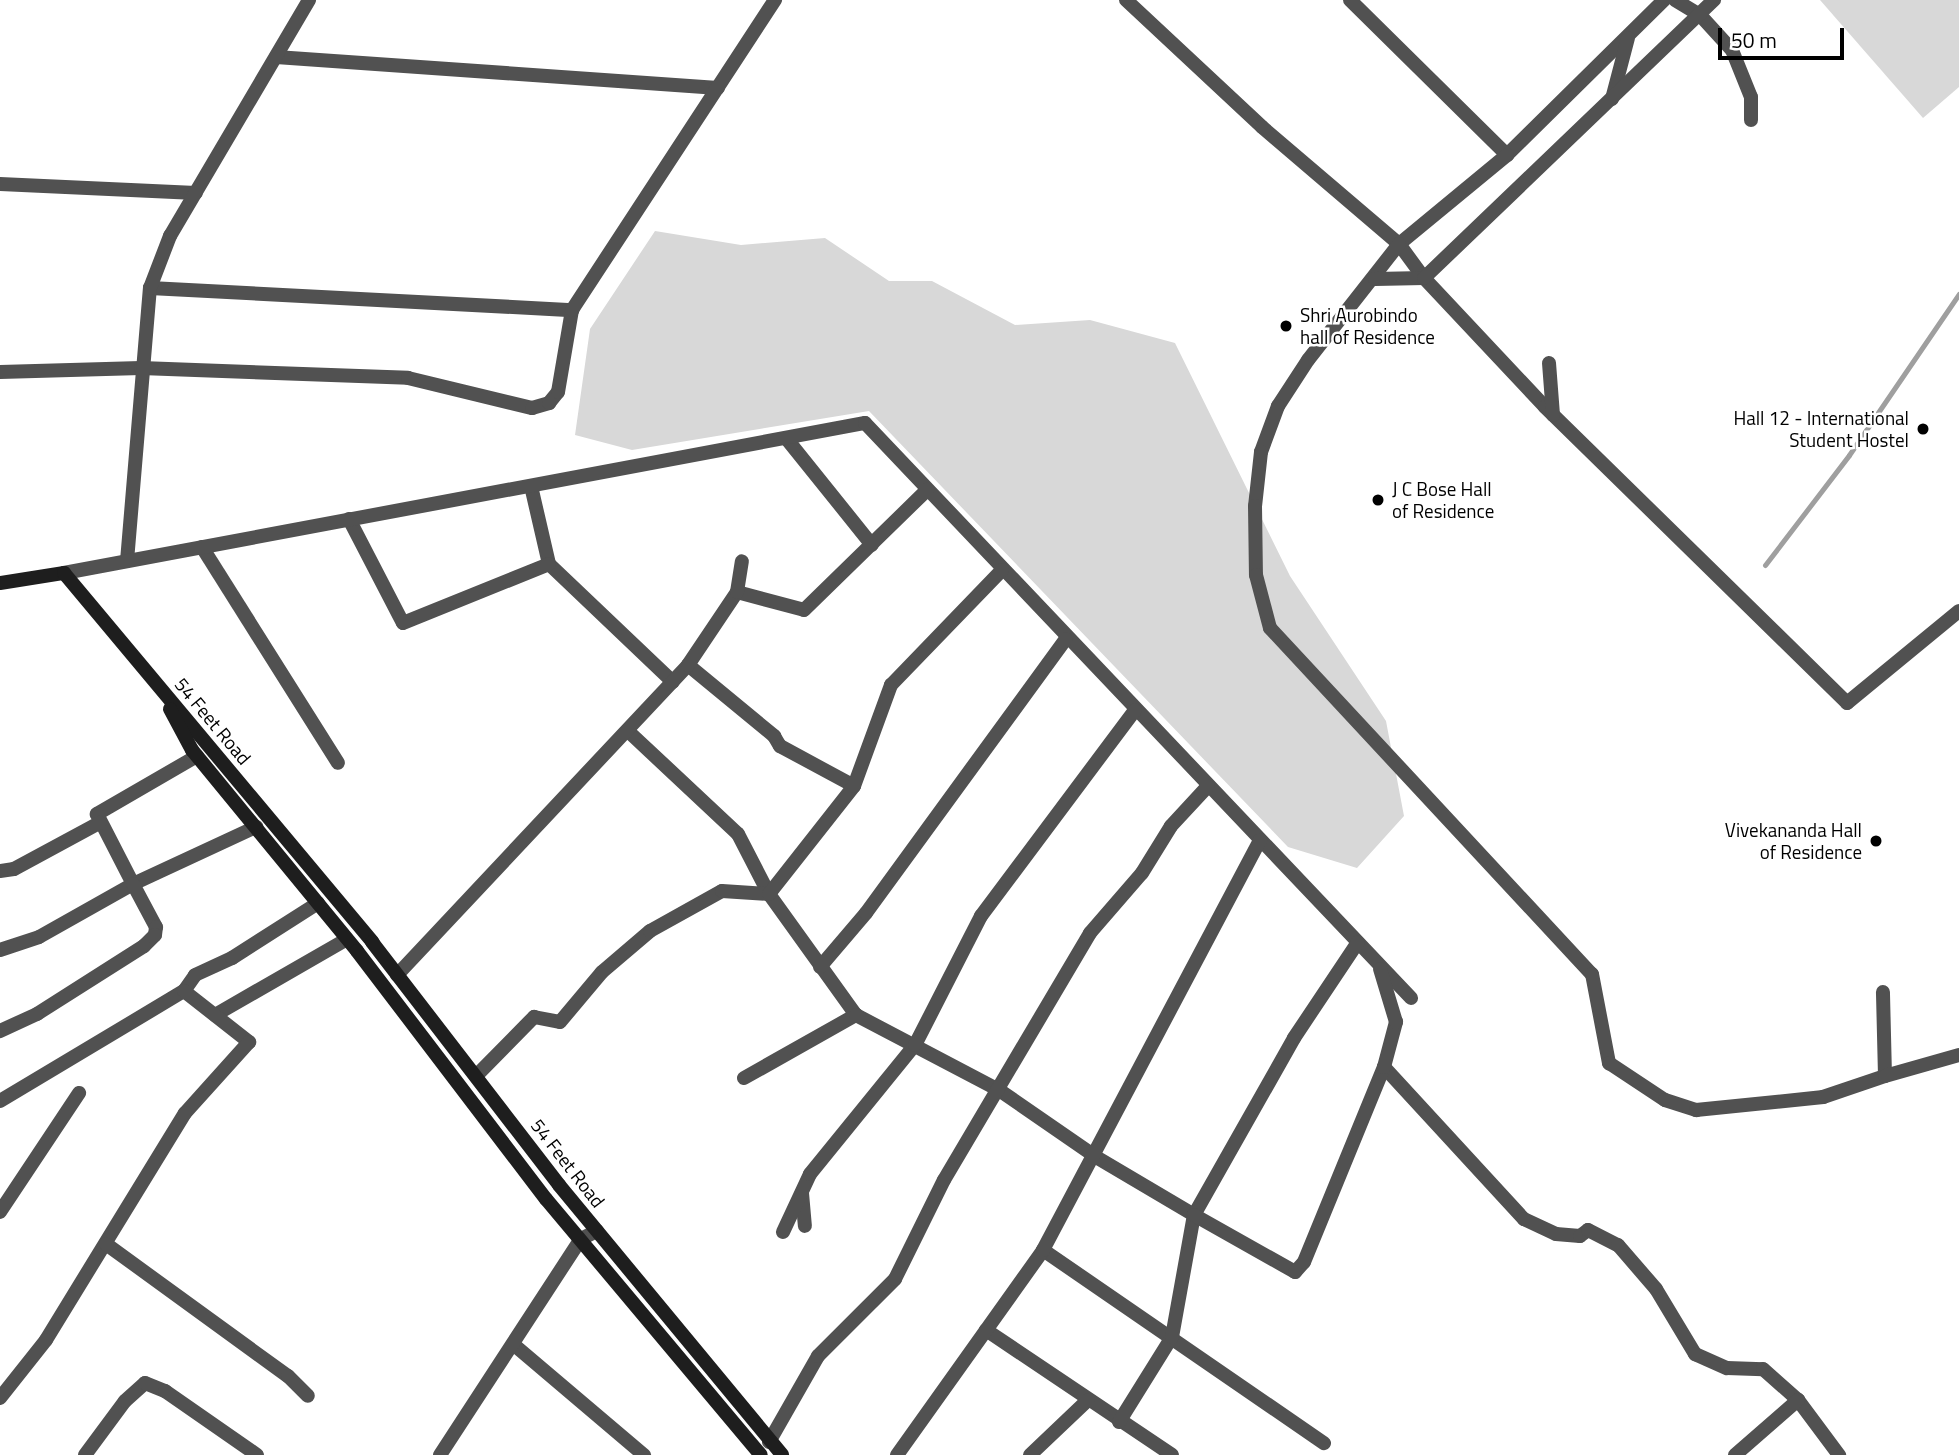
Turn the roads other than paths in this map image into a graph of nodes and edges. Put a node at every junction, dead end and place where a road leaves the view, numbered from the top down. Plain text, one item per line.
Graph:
1 (309, 0) edge
2 (775, 0) edge
3 (1126, 0) edge
4 (1350, 0) edge
5 (1664, 0) edge
6 (1675, 0) edge
7 (1714, 0) edge
8 (1700, 15) junction
9 (1629, 36) junction
10 (276, 57) junction
11 (718, 88) junction
12 (1612, 101) junction
13 (1751, 120) dead end
14 (1507, 155) junction
15 (0, 184) edge
16 (196, 193) junction
17 (1399, 244) junction
18 (1424, 278) junction
19 (1375, 279) junction
20 (150, 288) junction
21 (572, 310) junction
22 (1549, 363) dead end
23 (141, 368) junction
24 (0, 372) edge
25 (1553, 415) junction
26 (786, 438) junction
27 (531, 486) junction
28 (927, 489) junction
29 (349, 520) junction
30 (872, 545) junction
31 (202, 547) junction
32 (127, 561) junction
33 (742, 561) dead end
34 (549, 564) junction
35 (1002, 570) junction
36 (64, 573) junction
37 (0, 583) edge
38 (737, 592) junction
39 (1959, 611) edge
40 (1066, 639) junction
41 (688, 665) junction
42 (154, 681) junction
43 (673, 682) junction
44 (1135, 710) junction
45 (629, 732) junction
46 (197, 756) junction
47 (338, 763) dead end
48 (854, 786) junction
49 (1208, 786) junction
50 (99, 823) junction
51 (256, 828) junction
52 (1260, 840) junction
53 (0, 871) edge
54 (133, 884) junction
55 (769, 894) junction
56 (317, 903) junction
57 (347, 939) junction
58 (1358, 942) junction
59 (0, 950) edge
60 (1379, 964) junction
61 (820, 967) junction
62 (397, 975) junction
63 (184, 991) junction
64 (1883, 992) dead end
65 (1411, 998) dead end
66 (856, 1014) junction
67 (215, 1015) junction
68 (0, 1031) edge
69 (915, 1045) junction
70 (1959, 1055) edge
71 (1384, 1067) junction
72 (476, 1076) junction
73 (1885, 1076) junction
74 (744, 1078) dead end
75 (999, 1090) junction
76 (79, 1093) dead end
77 (0, 1101) edge
78 (1096, 1157) junction
79 (802, 1191) junction
80 (0, 1212) edge
81 (1194, 1215) junction
82 (805, 1226) dead end
83 (597, 1231) junction
84 (783, 1232) dead end
85 (581, 1240) junction
86 (106, 1244) junction
87 (1044, 1250) junction
88 (986, 1330) junction
89 (1172, 1337) junction
90 (513, 1344) junction
91 (308, 1396) dead end
92 (0, 1398) edge
93 (1798, 1400) junction
94 (1088, 1401) junction
95 (1119, 1422) junction
96 (769, 1441) junction
97 (1324, 1443) dead end
98 (85, 1455) edge
99 (257, 1455) edge
100 (440, 1455) edge
101 (644, 1455) edge
102 (761, 1455) edge
103 (782, 1455) edge
104 (897, 1455) edge
105 (1030, 1455) edge
106 (1172, 1455) edge
107 (1735, 1455) edge
108 (1839, 1455) edge

1 - 10 street
2 - 11 street
3 - 17 street
4 - 14 street
5 - 9 street
6 - 8 street
7 - 8 street
8 - 12 street
8 - 13 street
9 - 12 street
9 - 14 street
10 - 11 street
10 - 16 street
11 - 21 street
12 - 18 street
14 - 17 street
15 - 16 street
16 - 20 street
17 - 18 street
17 - 19 street
18 - 19 street
18 - 25 street
19 - 73 street
20 - 21 street
20 - 23 street
21 - 23 street
22 - 25 street
23 - 24 street
23 - 32 street
25 - 39 street
26 - 27 street
26 - 28 street
26 - 30 street
27 - 29 street
27 - 34 street
28 - 30 street
28 - 35 street
29 - 31 street
29 - 34 street
30 - 38 street
31 - 32 street
31 - 47 street
32 - 36 street
33 - 38 street
34 - 43 street
35 - 40 street
35 - 48 street
36 - 37 street
36 - 42 street
38 - 41 street
40 - 44 street
40 - 61 street
41 - 43 street
41 - 48 street
42 - 46 street, 54 Feet Road
42 - 62 street, 54 Feet Road
43 - 45 street
44 - 49 street
44 - 69 street
45 - 55 street
45 - 62 street
46 - 50 street
46 - 51 street, 54 Feet Road
48 - 55 street
49 - 52 street
49 - 75 street
50 - 53 street
50 - 54 street
51 - 54 street
51 - 56 street, 54 Feet Road
52 - 58 street
52 - 78 street
54 - 59 street
54 - 68 street
55 - 61 street
55 - 72 street
56 - 57 street, 54 Feet Road
56 - 63 street
57 - 67 street
57 - 85 street, 54 Feet Road
58 - 60 street
58 - 81 street
60 - 65 street
60 - 71 street
61 - 66 street
62 - 72 street, 54 Feet Road
63 - 67 street
63 - 77 street
64 - 73 street
66 - 69 street
66 - 74 street
67 - 86 street
69 - 75 street
69 - 79 street
70 - 73 street
71 - 81 street
71 - 93 street
72 - 83 street, 54 Feet Road
75 - 78 street
75 - 96 street
76 - 80 street
78 - 81 street
78 - 87 street
79 - 82 street
79 - 84 street
81 - 89 street
83 - 85 street
83 - 96 street, 54 Feet Road
85 - 90 street
85 - 102 street, 54 Feet Road
86 - 91 street
86 - 92 street
87 - 88 street
87 - 89 street
88 - 94 street
88 - 104 street
89 - 95 street
89 - 97 street
90 - 100 street
90 - 101 street
93 - 107 street
93 - 108 street
94 - 95 street
94 - 105 street
95 - 106 street
96 - 103 street, 54 Feet Road
98 - 99 street

